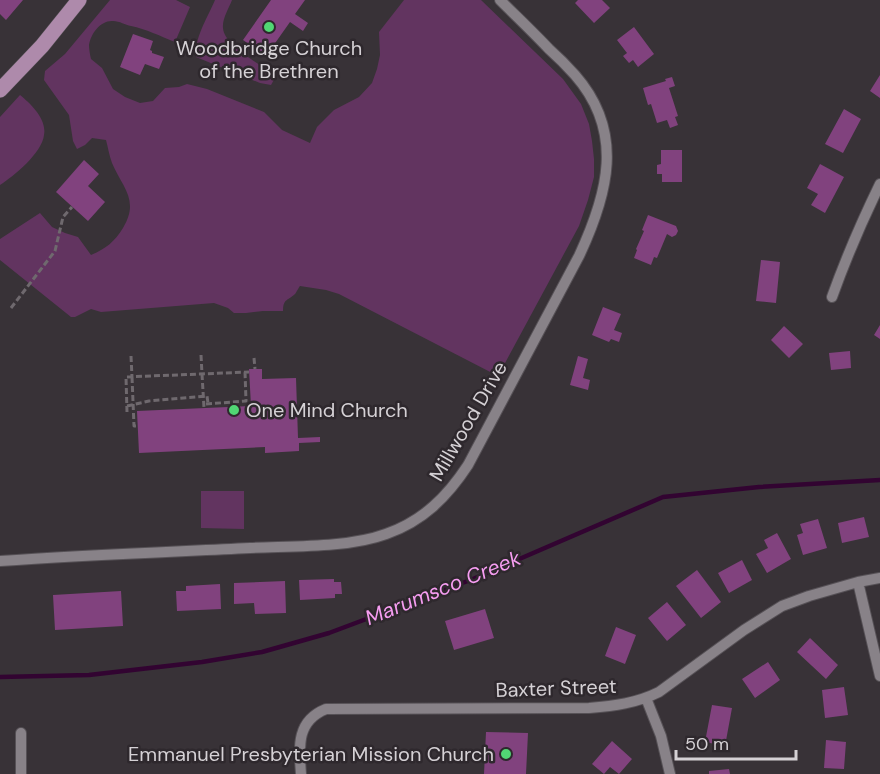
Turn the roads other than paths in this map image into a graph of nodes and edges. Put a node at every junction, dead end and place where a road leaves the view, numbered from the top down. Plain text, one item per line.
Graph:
1 (79, 0) edge
2 (500, 0) edge
3 (0, 90) edge
4 (880, 184) edge
5 (832, 297) dead end
6 (0, 561) edge
7 (880, 578) edge
8 (858, 582) junction
9 (880, 676) edge
10 (646, 698) junction
11 (21, 733) dead end
12 (21, 774) edge
13 (300, 774) edge
14 (670, 774) edge

1 - 3 main road
2 - 6 street, Millwood Drive
4 - 5 street
7 - 8 street, Baxter Street
8 - 9 street
8 - 10 street, Baxter Street
10 - 13 street, Baxter Street
10 - 14 street
11 - 12 street

